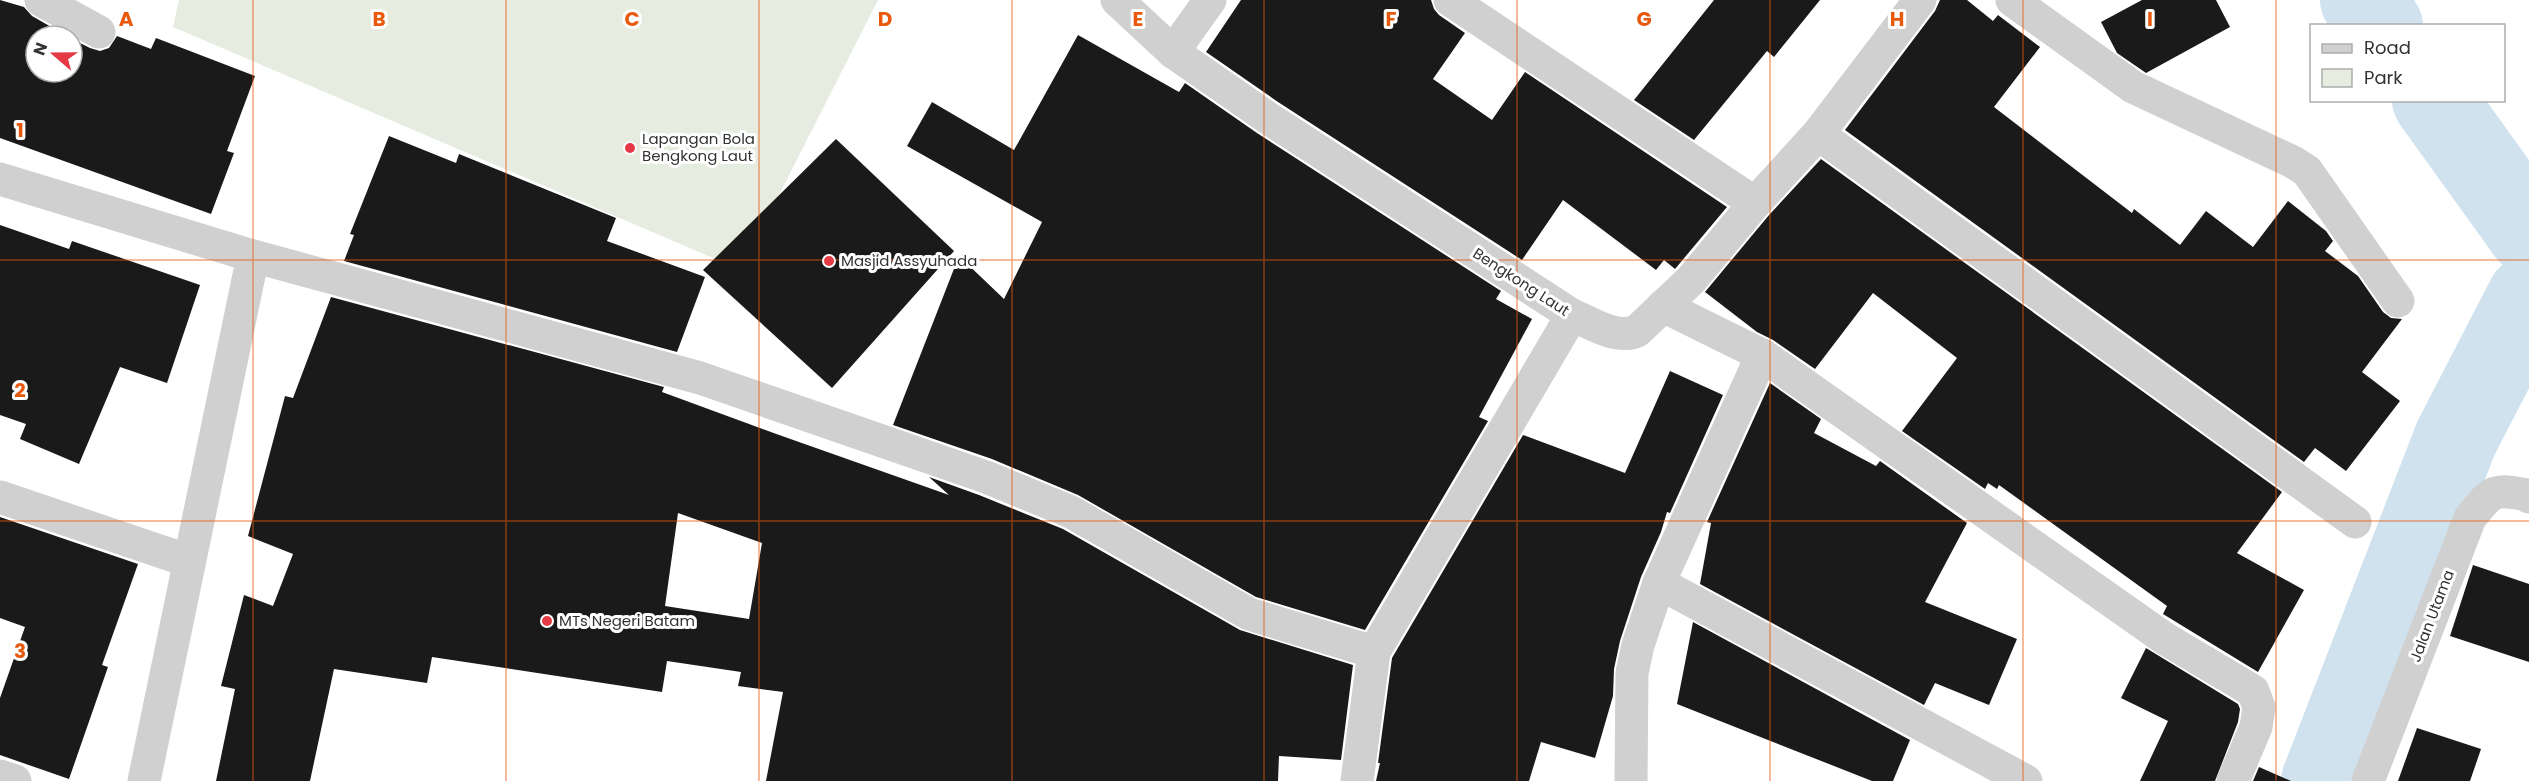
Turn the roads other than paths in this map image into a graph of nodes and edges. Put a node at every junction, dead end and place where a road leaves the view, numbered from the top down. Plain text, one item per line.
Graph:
1 (41, 0) edge
2 (1117, 0) edge
3 (1210, 0) edge
4 (1450, 0) edge
5 (1920, 0) edge
6 (2012, 0) edge
7 (99, 32) dead end
8 (1173, 52) junction
9 (1818, 134) junction
10 (0, 178) edge
11 (1755, 203) junction
12 (253, 256) junction
13 (2398, 301) dead end
14 (1664, 306) junction
15 (1572, 315) junction
16 (1762, 355) junction
17 (0, 497) edge
18 (2529, 497) edge
19 (2355, 522) dead end
20 (189, 561) junction
21 (1659, 583) junction
22 (1374, 652) junction
23 (0, 776) edge
24 (15, 781) edge
25 (144, 781) edge
26 (1357, 781) edge
27 (1631, 781) edge
28 (2026, 781) edge
29 (2233, 781) edge
30 (2368, 781) edge

1 - 7 street
2 - 8 street, Bengkong Laut
3 - 8 street
4 - 11 street
5 - 9 street, Bengkong Laut
6 - 13 street
8 - 15 street, Bengkong Laut
9 - 11 street, Bengkong Laut
9 - 19 street
10 - 12 street
11 - 14 street, Bengkong Laut
12 - 20 street
12 - 22 street
14 - 15 street, Bengkong Laut
14 - 16 street
15 - 22 street
16 - 21 street
16 - 29 street
17 - 20 street
18 - 30 street, Jalan Utama
20 - 25 street
21 - 27 street
21 - 28 street
22 - 26 street
23 - 24 street

